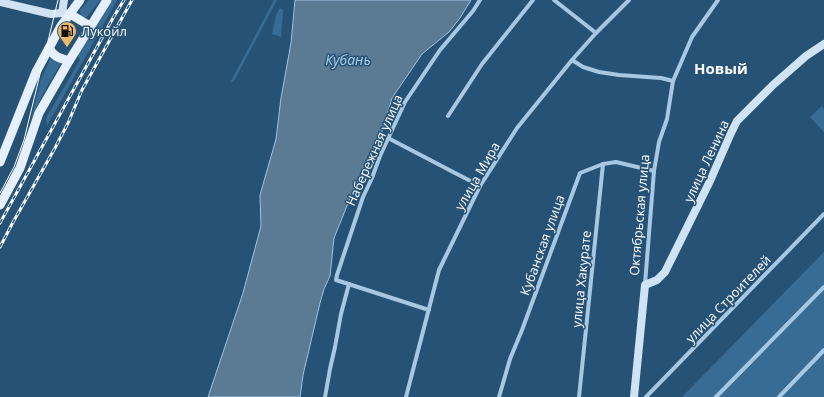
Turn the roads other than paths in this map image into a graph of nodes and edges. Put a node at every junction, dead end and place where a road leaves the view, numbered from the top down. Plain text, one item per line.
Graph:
1 (64, 0) edge
2 (80, 0) edge
3 (107, 0) edge
4 (480, 0) edge
5 (533, 0) edge
6 (554, 0) edge
7 (629, 0) edge
8 (718, 0) edge
9 (0, 2) edge
10 (66, 13) junction
11 (90, 26) junction
12 (596, 33) junction
13 (824, 44) edge
14 (49, 48) junction
15 (572, 60) junction
16 (69, 61) junction
17 (673, 81) junction
18 (448, 116) dead end
19 (388, 138) junction
20 (0, 162) edge
21 (603, 164) junction
22 (654, 171) junction
23 (480, 186) junction
24 (0, 205) edge
25 (824, 214) edge
26 (349, 284) junction
27 (645, 285) junction
28 (824, 287) edge
29 (429, 310) junction
30 (824, 350) edge
31 (325, 397) edge
32 (406, 397) edge
33 (499, 397) edge
34 (579, 397) edge
35 (634, 397) edge
36 (646, 397) edge
37 (716, 397) edge
38 (779, 397) edge

1 - 10 street
2 - 10 main road
3 - 11 main road
4 - 19 street, Набережная улица
5 - 18 street
6 - 12 street
7 - 12 street, улица Мира
8 - 17 street, Октябрьская улица
9 - 10 street
10 - 11 main road
10 - 14 main road
11 - 16 main road
12 - 15 street, улица Мира
13 - 27 street, улица Ленина
14 - 16 main road
14 - 20 main road
15 - 17 street
15 - 23 street, улица Мира
16 - 24 main road
17 - 22 street, Октябрьская улица
19 - 23 street
19 - 26 street, Набережная улица
21 - 22 street, Кубанская улица
21 - 33 street, Кубанская улица
21 - 34 street, улица Хакурате
22 - 27 street, Октябрьская улица
23 - 29 street, улица Мира
25 - 36 street, улица Строителей
26 - 29 street
26 - 31 street
27 - 35 street, Октябрьская улица
28 - 37 street
29 - 32 street, улица Мира
30 - 38 street

